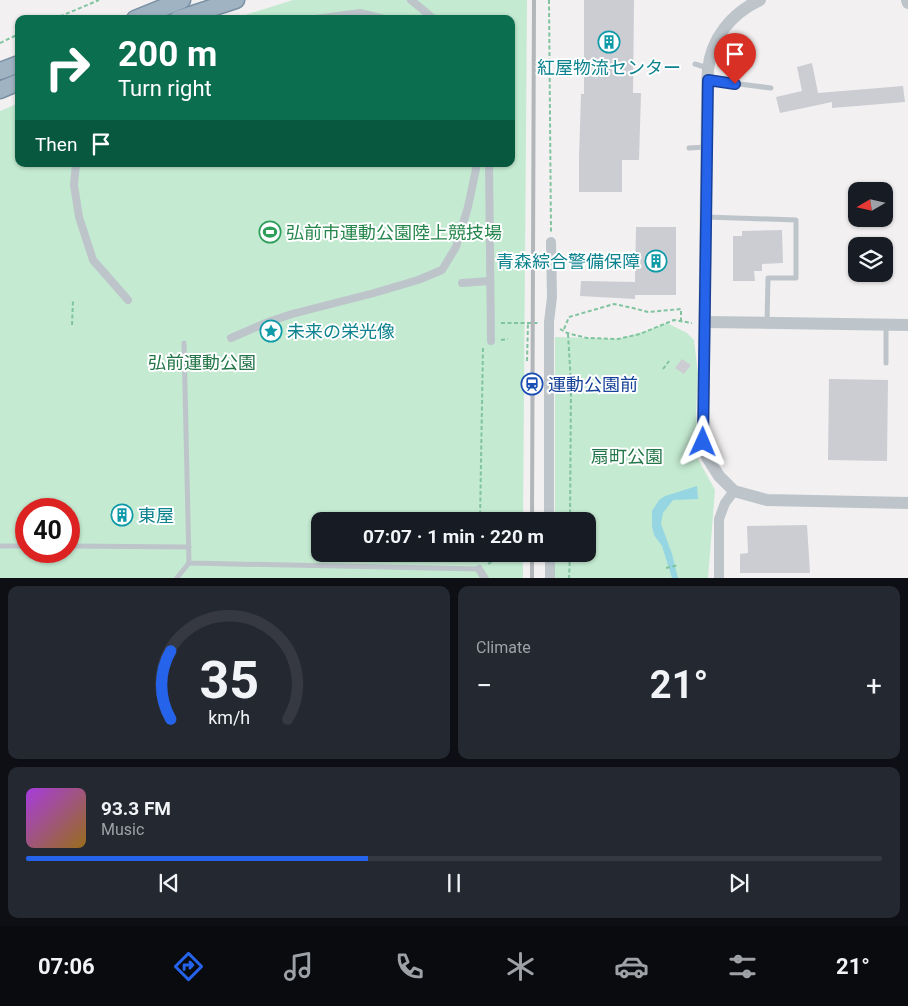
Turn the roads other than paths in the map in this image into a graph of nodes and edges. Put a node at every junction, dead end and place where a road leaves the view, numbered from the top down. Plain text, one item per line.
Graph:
1 (182, 0) edge
2 (236, 0) edge
3 (411, 0) edge
4 (760, 0) edge
5 (144, 15) edge
6 (190, 15) edge
7 (345, 15) edge
8 (368, 15) edge
9 (429, 15) edge
10 (695, 64) dead end
11 (15, 66) edge
12 (0, 72) edge
13 (708, 74) junction
14 (15, 84) edge
15 (771, 88) dead end
16 (0, 90) edge
17 (706, 147) junction
18 (689, 148) dead end
19 (76, 167) edge
20 (476, 167) edge
21 (489, 167) edge
22 (706, 217) junction
23 (552, 242) road end
24 (490, 281) junction
25 (462, 283) dead end
26 (128, 300) dead end
27 (704, 322) junction
28 (767, 323) junction
29 (886, 325) junction
30 (908, 325) edge
31 (230, 338) dead end
32 (487, 341) road end
33 (184, 343) dead end
34 (886, 363) dead end
35 (734, 490) junction
36 (908, 503) edge
37 (550, 512) edge
38 (0, 546) edge
39 (15, 546) edge
40 (80, 546) edge
41 (189, 547) junction
42 (550, 562) edge
43 (189, 563) junction
44 (479, 569) joint
45 (176, 578) edge
46 (485, 578) edge
47 (550, 578) edge
48 (719, 578) edge

1 - 5 highway
2 - 6 highway
3 - 9 street
4 - 13 street
7 - 8 street
10 - 13 lane
11 - 12 highway
13 - 15 lane
13 - 17 street
14 - 16 highway
17 - 18 lane
17 - 22 street
19 - 26 street
20 - 31 street
21 - 24 street
22 - 27 street
22 - 28 lane
23 - 37 street
24 - 25 street
24 - 32 street
27 - 28 street
27 - 35 street
28 - 29 street
29 - 30 street
29 - 34 lane
33 - 41 lane
35 - 36 street
35 - 48 street
38 - 39 lane
40 - 41 lane
41 - 43 lane
42 - 47 street
43 - 44 lane
43 - 45 lane
44 - 46 street

